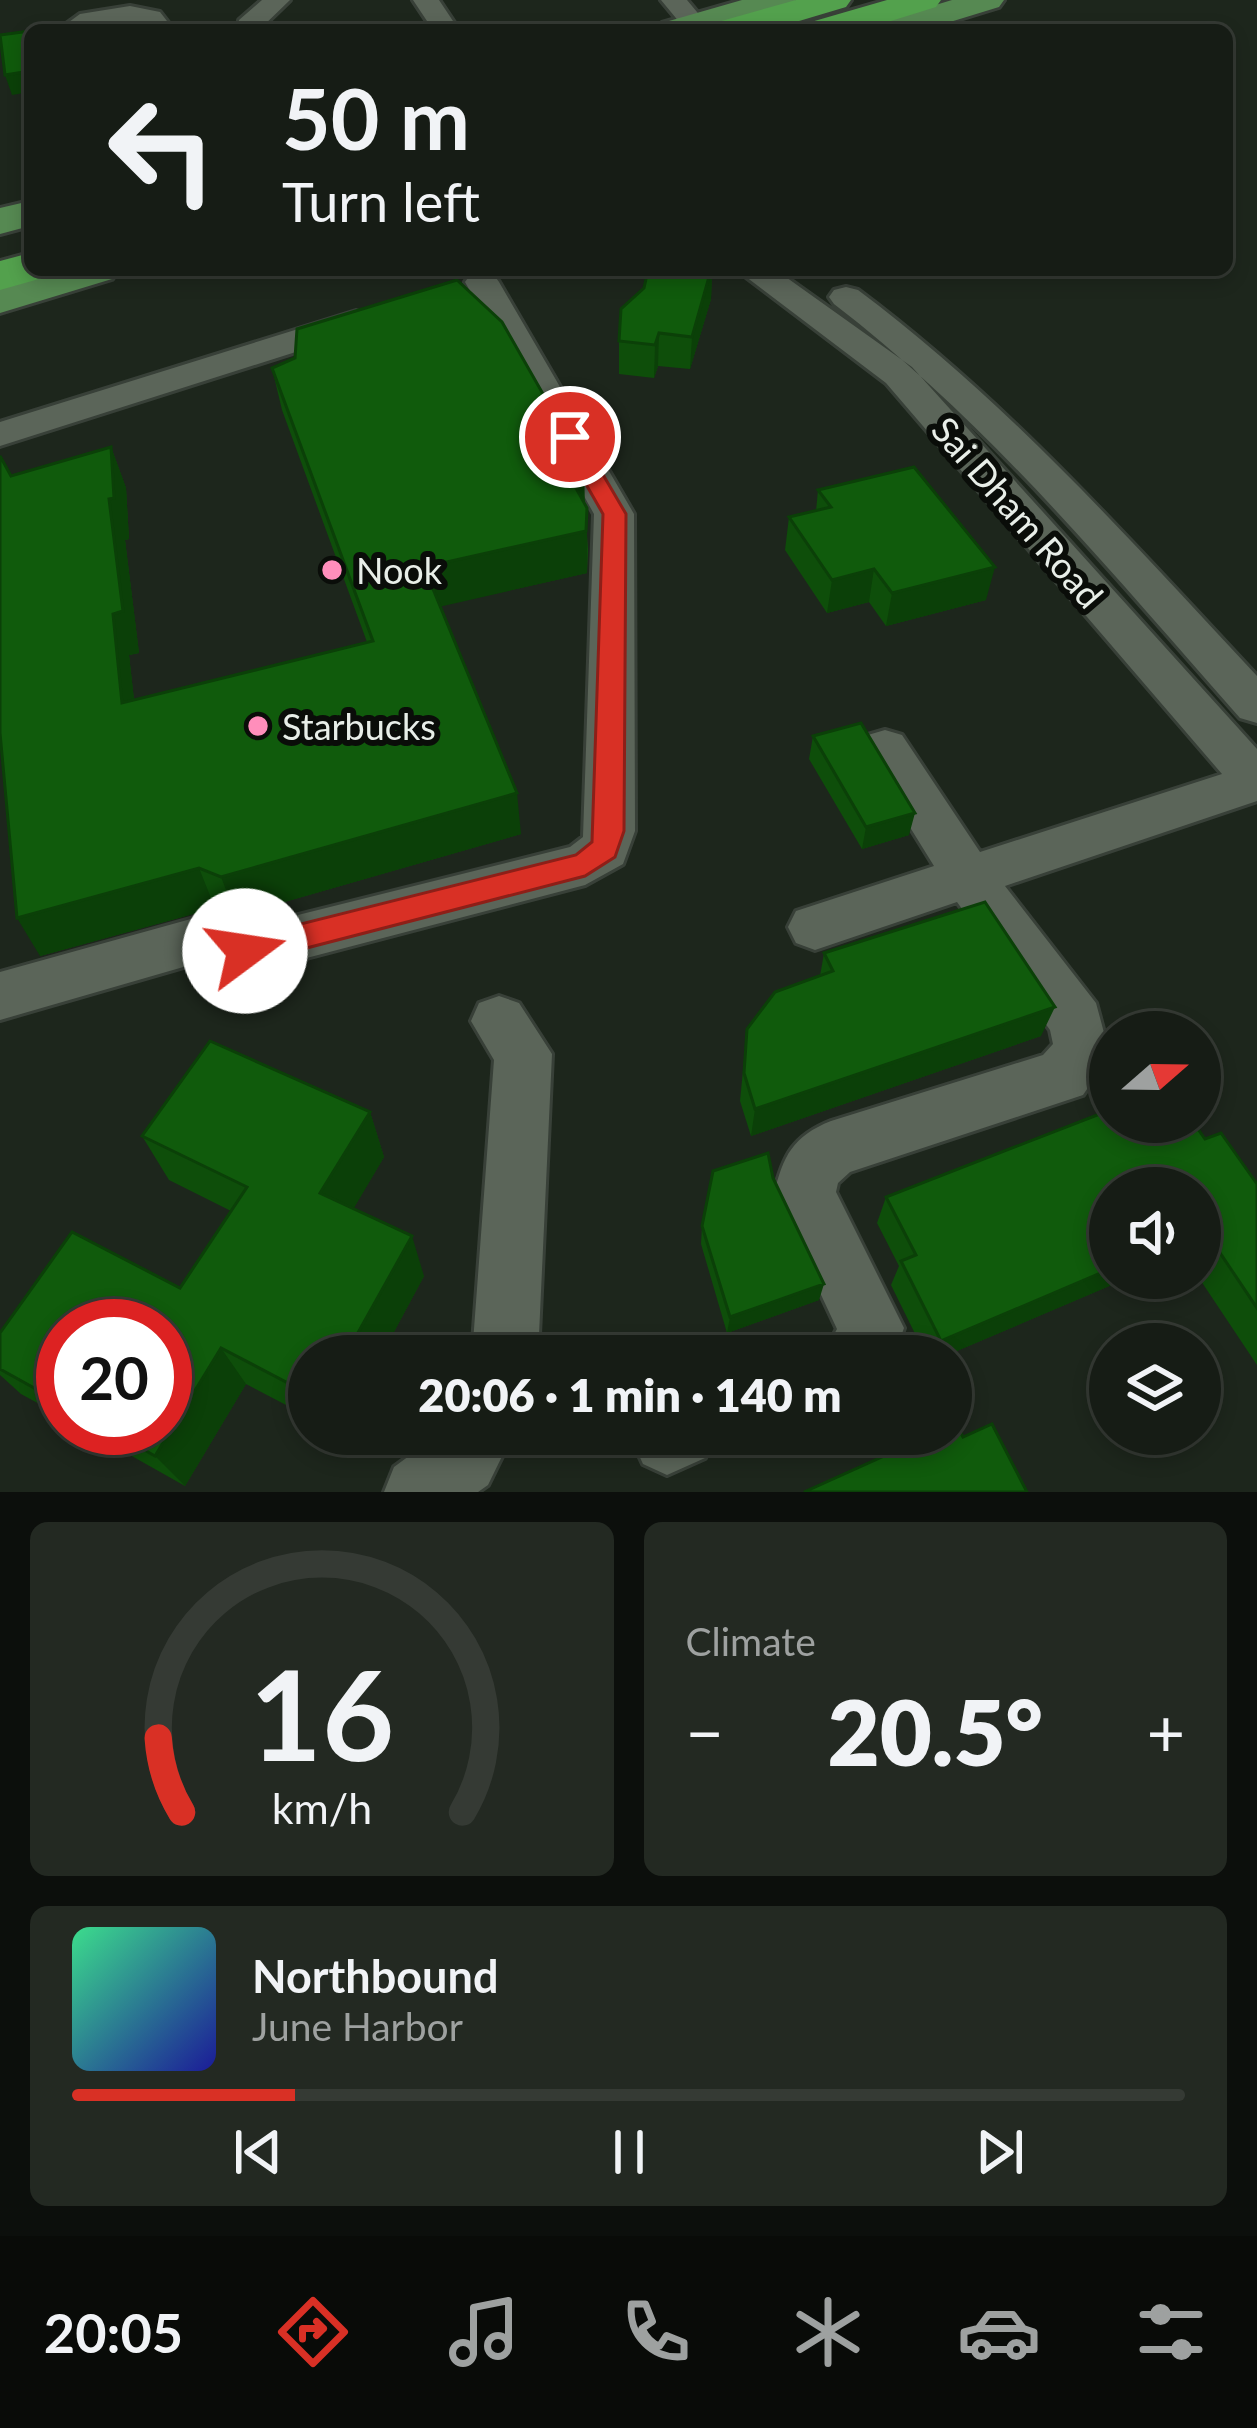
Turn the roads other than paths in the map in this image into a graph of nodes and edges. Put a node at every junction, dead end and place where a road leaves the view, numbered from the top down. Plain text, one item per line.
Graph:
1 (277, 0) edge
2 (778, 0) edge
3 (833, 0) edge
4 (924, 0) edge
5 (987, 0) edge
6 (92, 8) edge
7 (681, 18) edge
8 (160, 24) edge
9 (253, 24) edge
10 (751, 24) edge
11 (844, 24) edge
12 (908, 24) edge
13 (76, 276) edge
14 (762, 276) edge
15 (816, 276) edge
16 (481, 283) edge
17 (0, 299) edge
18 (395, 310) edge
19 (0, 434) edge
20 (1257, 707) edge
21 (1204, 723) junction
22 (886, 748) dead end
23 (1257, 782) edge
24 (968, 877) junction
25 (815, 927) dead end
26 (0, 996) edge
27 (500, 1021) dead end
28 (507, 1335) edge
29 (869, 1335) edge
30 (466, 1455) edge
31 (419, 1492) edge

1 - 9 street
2 - 7 main road
3 - 10 highway
4 - 11 highway
5 - 12 main road
6 - 8 street
13 - 17 main road
14 - 21 street, Sai Dham Road
15 - 20 street, Sai Dham Road
16 - 26 street
18 - 19 street
20 - 21 street
21 - 23 street, Sai Dham Road
22 - 24 street
23 - 24 street
24 - 25 street
24 - 29 street
27 - 28 street
30 - 31 street

